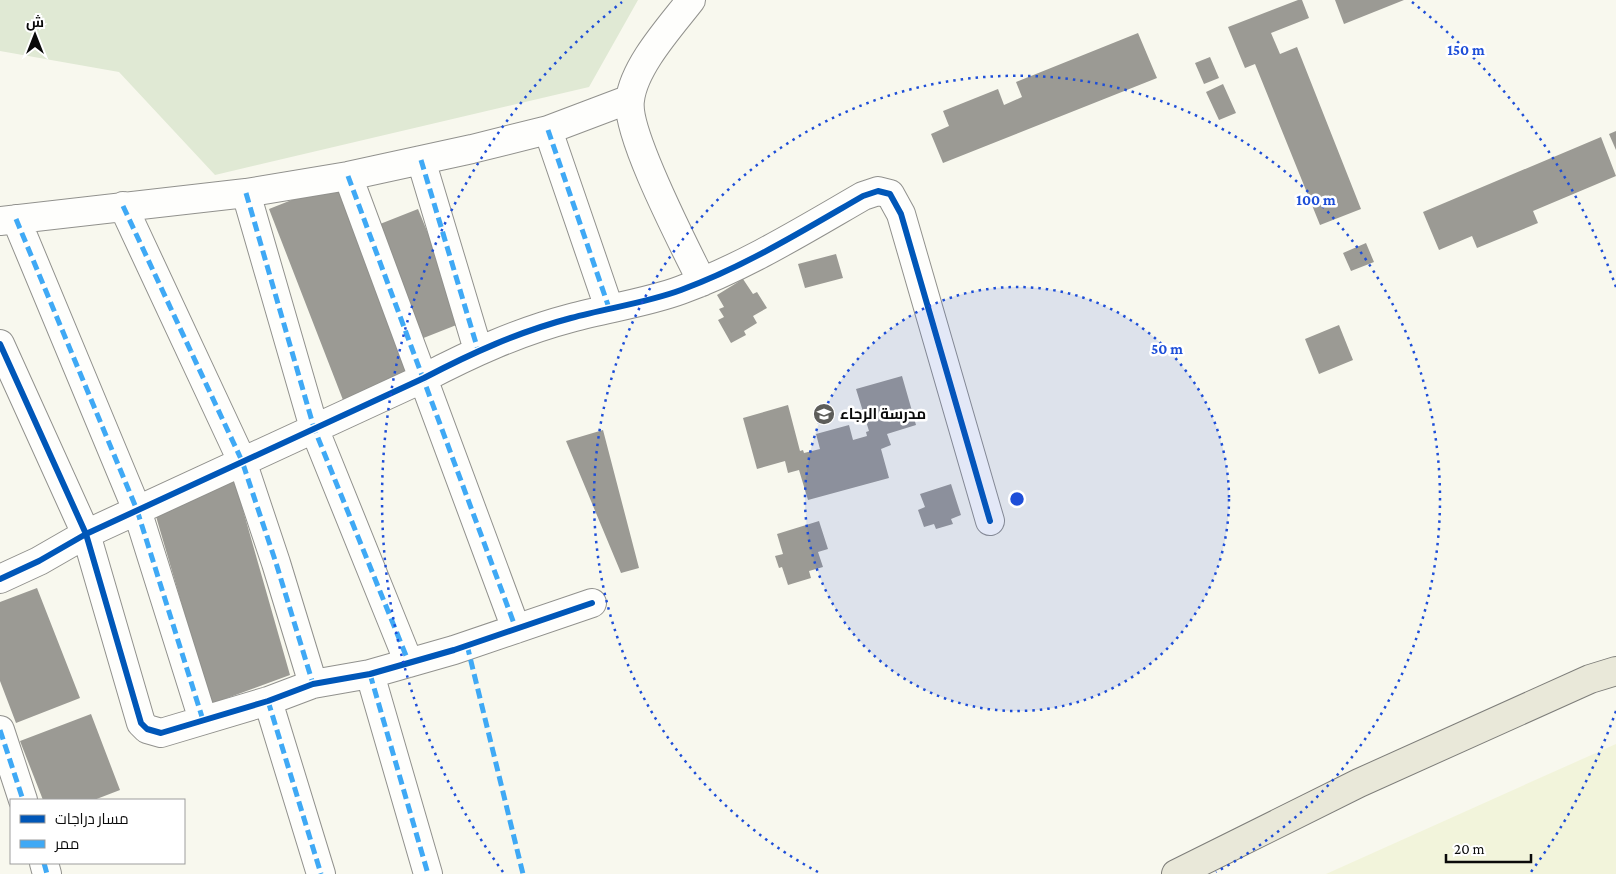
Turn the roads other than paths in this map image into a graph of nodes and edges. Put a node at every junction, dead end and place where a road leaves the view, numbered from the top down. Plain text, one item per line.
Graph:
1 (691, 0) edge
2 (630, 99) junction
3 (548, 130) junction
4 (421, 160) junction
5 (348, 176) junction
6 (246, 193) junction
7 (123, 206) junction
8 (8, 220) edge
9 (702, 282) junction
10 (609, 308) junction
11 (0, 344) edge
12 (478, 350) junction
13 (424, 378) junction
14 (314, 428) junction
15 (242, 462) junction
16 (137, 510) junction
17 (990, 521) dead end
18 (86, 534) junction
19 (0, 579) edge
20 (592, 603) dead end
21 (516, 629) junction
22 (409, 663) junction
23 (1616, 671) edge
24 (370, 674) junction
25 (313, 684) junction
26 (268, 701) junction
27 (203, 720) junction
28 (0, 730) edge
29 (23, 799) edge
30 (321, 874) edge
31 (428, 874) edge
32 (1176, 874) edge

1 - 2 street
2 - 3 street
2 - 9 street
3 - 4 street
3 - 10 street
4 - 5 street
4 - 12 street
5 - 6 street
5 - 13 street
6 - 7 street
6 - 14 street
7 - 8 street
7 - 15 street
8 - 16 street
9 - 10 street
9 - 17 street
10 - 12 street
11 - 18 street
12 - 13 street
13 - 14 street
13 - 21 street
14 - 15 street
14 - 22 street
15 - 16 street
15 - 25 street
16 - 18 street
16 - 27 street
18 - 19 street
18 - 27 street
20 - 21 street
21 - 22 street
22 - 24 street
23 - 32 main road
24 - 25 street
24 - 31 street
25 - 26 street
26 - 27 street
26 - 30 street
28 - 29 street

